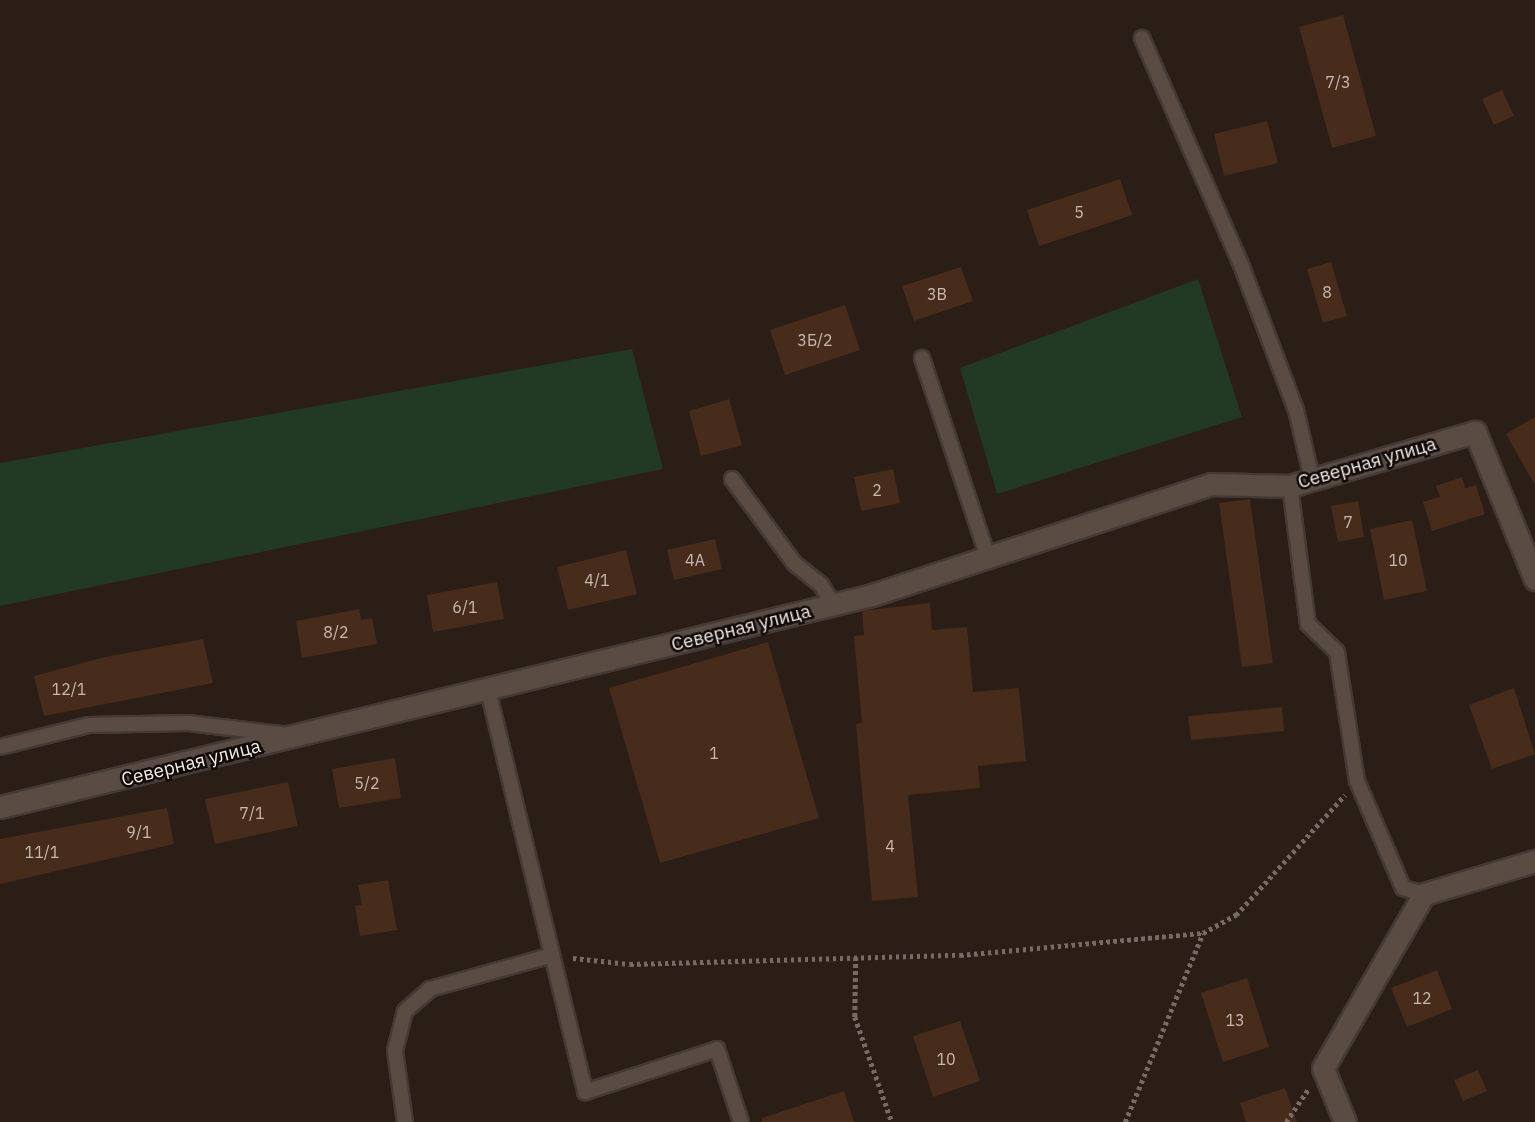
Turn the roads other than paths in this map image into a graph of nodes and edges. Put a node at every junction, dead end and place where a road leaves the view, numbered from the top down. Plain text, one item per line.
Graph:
1 (1142, 38) dead end
2 (922, 358) dead end
3 (1312, 479) junction
4 (732, 480) dead end
5 (1290, 486) junction
6 (988, 557) junction
7 (1535, 579) edge
8 (834, 604) junction
9 (488, 690) junction
10 (302, 736) junction
11 (0, 747) edge
12 (0, 807) edge
13 (1535, 861) edge
14 (1424, 894) junction
15 (549, 956) junction
16 (405, 1122) edge
17 (741, 1122) edge
18 (1345, 1122) edge

1 - 3 lane
2 - 6 lane
3 - 5 street, Северная улица
3 - 7 street, Северная улица
4 - 8 lane
5 - 6 street, Северная улица
5 - 14 lane
6 - 8 street, Северная улица
8 - 9 street, Северная улица
9 - 10 street, Северная улица
9 - 15 lane
10 - 11 lane
10 - 12 street, Северная улица
13 - 14 street
14 - 18 street
15 - 16 lane
15 - 17 lane

